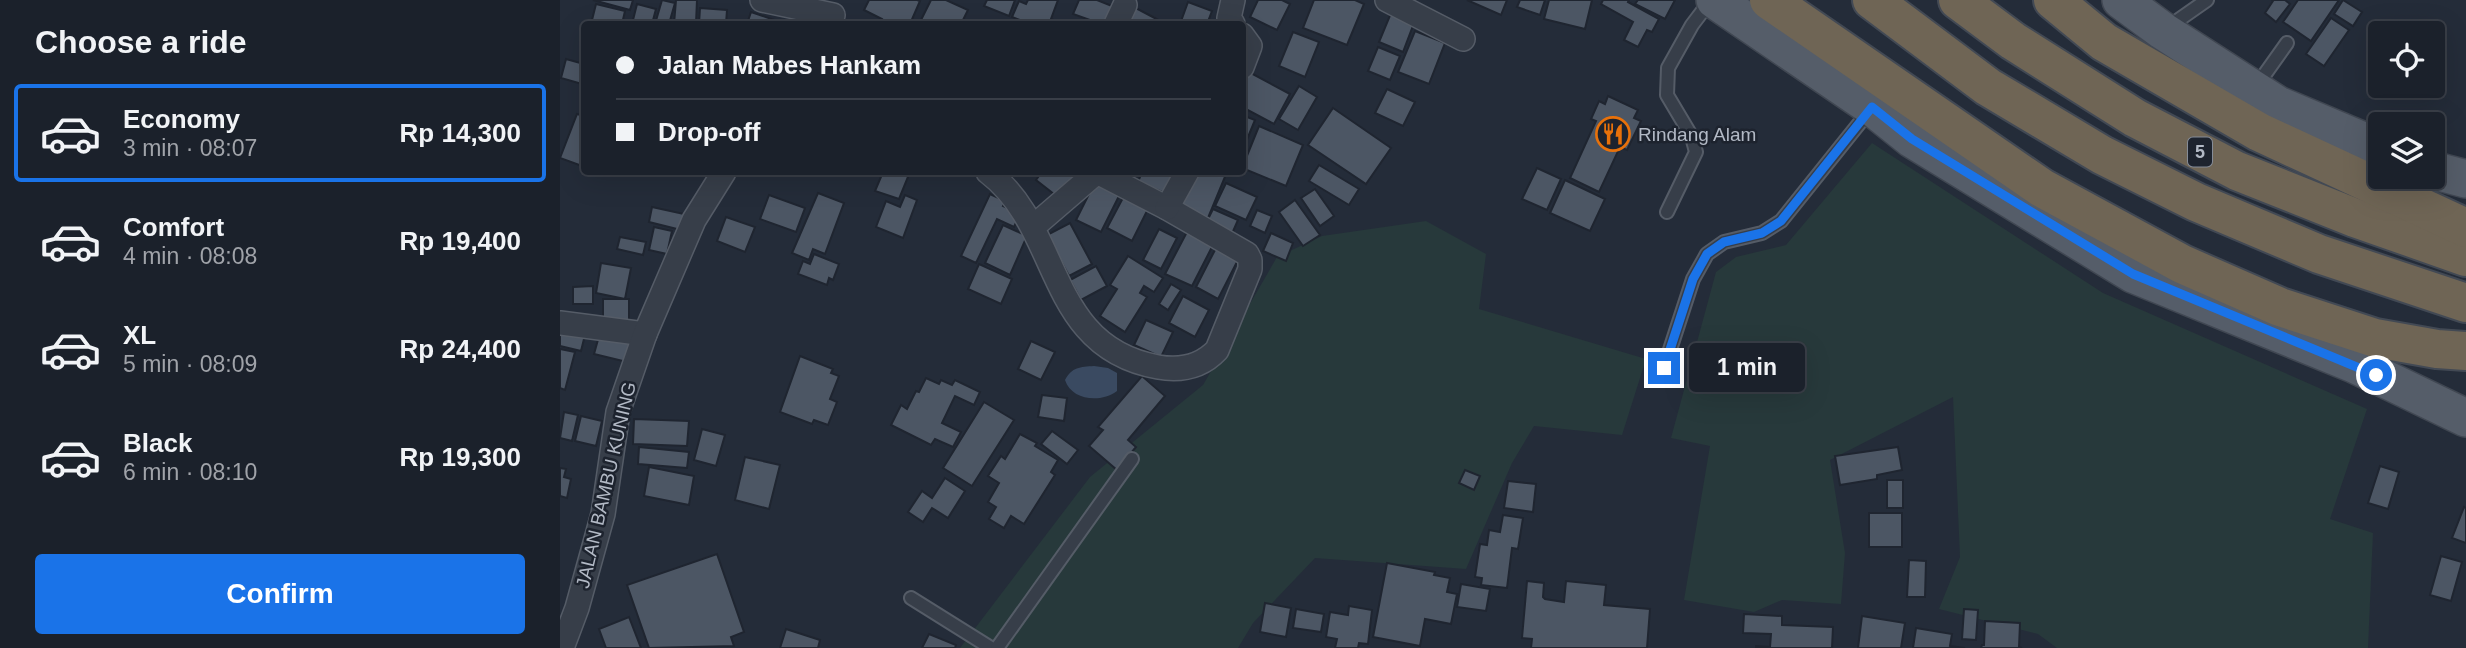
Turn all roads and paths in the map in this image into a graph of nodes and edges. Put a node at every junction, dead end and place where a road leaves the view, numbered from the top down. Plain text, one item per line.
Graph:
1 (762, 0) edge
2 (1233, 0) edge
3 (1387, 0) edge
4 (1713, 0) edge
5 (1769, 0) edge
6 (1872, 0) edge
7 (1958, 0) edge
8 (2053, 0) edge
9 (2121, 0) edge
10 (2207, 0) edge
11 (833, 13) edge
12 (1231, 21) edge
13 (2163, 31) junction
14 (1463, 39) dead end
15 (1246, 40) edge
16 (2287, 43) dead end
17 (1246, 56) edge
18 (2253, 91) junction
19 (1872, 107) junction
20 (2368, 143) edge
21 (2445, 173) edge
22 (722, 175) edge
23 (991, 175) edge
24 (1093, 175) edge
25 (1103, 175) edge
26 (1185, 175) edge
27 (2466, 179) edge
28 (1167, 208) junction
29 (1667, 212) dead end
30 (1032, 227) junction
31 (2466, 228) edge
32 (2466, 257) edge
33 (2466, 303) edge
34 (560, 323) edge
35 (645, 334) junction
36 (2466, 351) edge
37 (1664, 368) dead end
38 (2466, 418) edge
39 (1132, 459) dead end
40 (911, 598) dead end
41 (562, 648) edge
42 (991, 648) edge
43 (997, 648) edge

1 - 11 street
2 - 12 street
3 - 14 street
4 - 19 main road
4 - 29 lane
5 - 36 highway
6 - 33 highway, 5
7 - 32 highway, 5
8 - 31 highway
9 - 13 main road
10 - 13 lane
13 - 18 main road
15 - 17 street
16 - 18 lane
18 - 20 main road
19 - 37 lane
19 - 38 main road
21 - 27 main road
22 - 35 street, JALAN BAMBU KUNING
23 - 30 street
24 - 30 street
25 - 28 street
26 - 28 street
28 - 30 street
34 - 35 street
35 - 41 street, JALAN BAMBU KUNING
39 - 43 lane
40 - 42 lane

